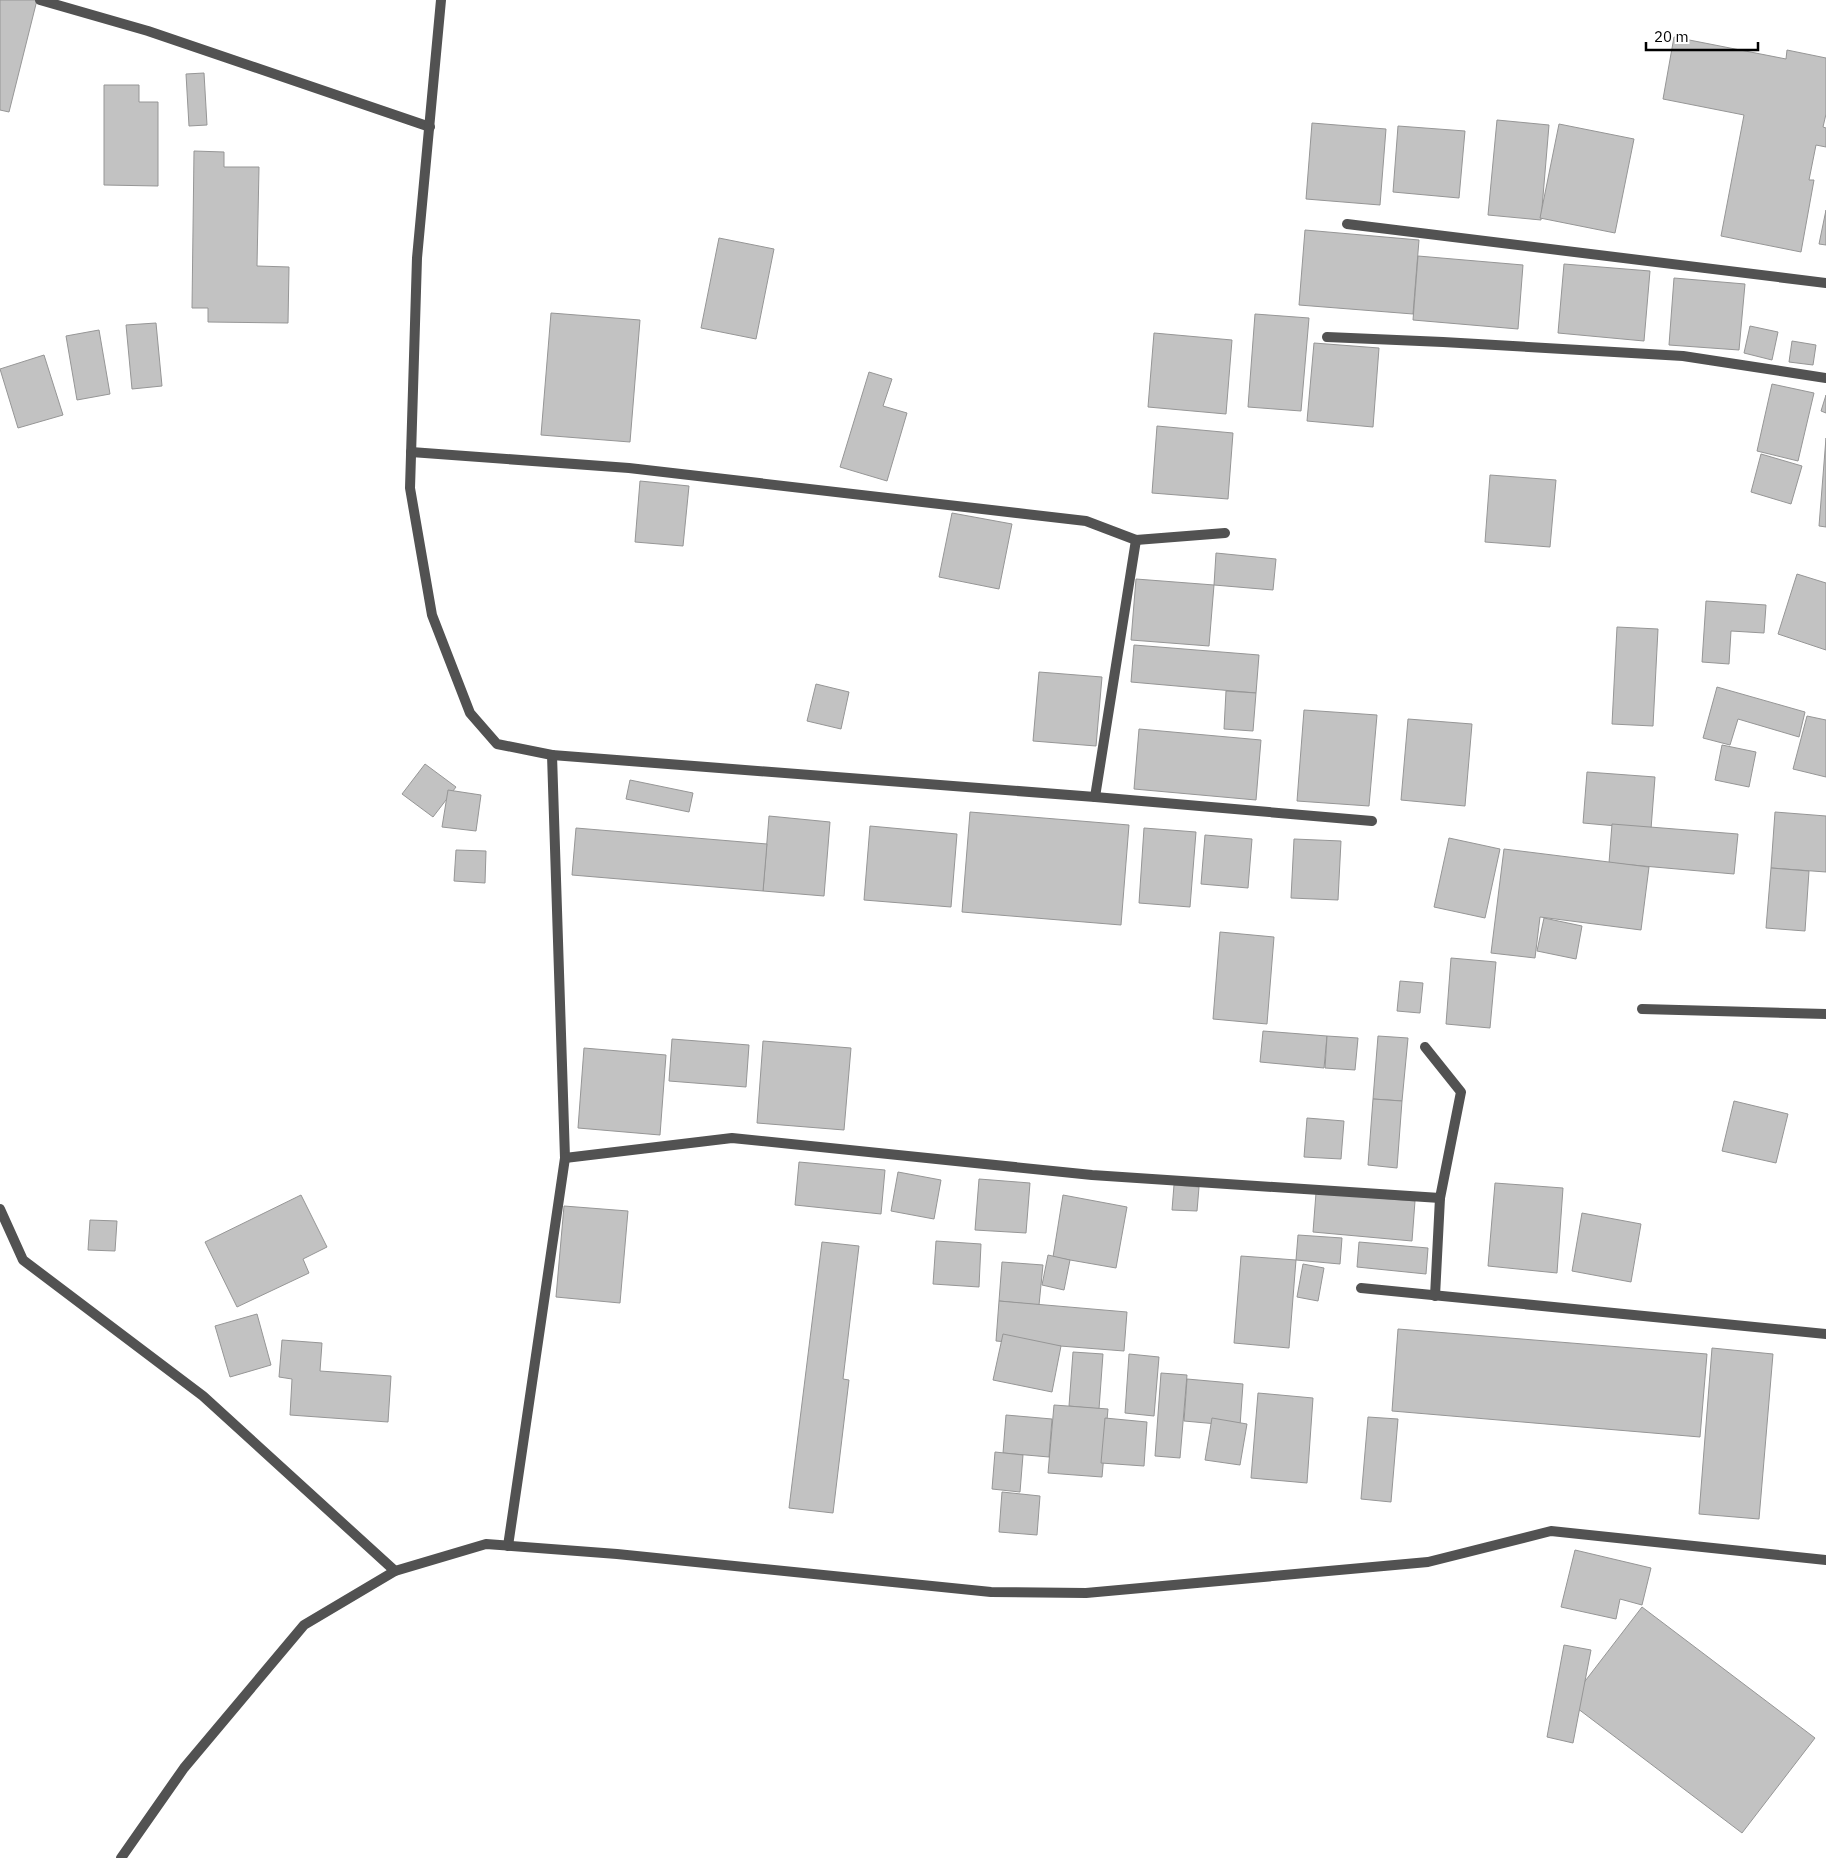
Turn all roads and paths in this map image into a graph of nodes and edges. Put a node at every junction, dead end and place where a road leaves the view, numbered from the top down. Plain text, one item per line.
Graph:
1 (40, 0) edge
2 (441, 0) edge
3 (430, 127) junction
4 (1347, 224) dead end
5 (1826, 283) edge
6 (1327, 337) dead end
7 (1826, 378) edge
8 (411, 452) junction
9 (1225, 533) dead end
10 (1136, 540) junction
11 (552, 755) junction
12 (1095, 797) junction
13 (1372, 820) dead end
14 (1642, 1008) dead end
15 (1826, 1014) edge
16 (1425, 1047) dead end
17 (564, 1158) junction
18 (1440, 1198) junction
19 (0, 1209) edge
20 (1361, 1288) dead end
21 (1435, 1296) junction
22 (1826, 1334) edge
23 (508, 1546) junction
24 (1826, 1560) edge
25 (395, 1571) junction
26 (121, 1858) edge

1 - 3 street
2 - 3 street
3 - 8 street
4 - 5 street
6 - 7 street
8 - 10 street
8 - 11 street
9 - 10 street
10 - 12 street
11 - 12 street
11 - 17 street
12 - 13 street
14 - 15 street
16 - 18 street
17 - 18 street
17 - 23 street
18 - 21 street
19 - 25 street
20 - 21 street
21 - 22 street
23 - 24 street
23 - 25 street
25 - 26 street

